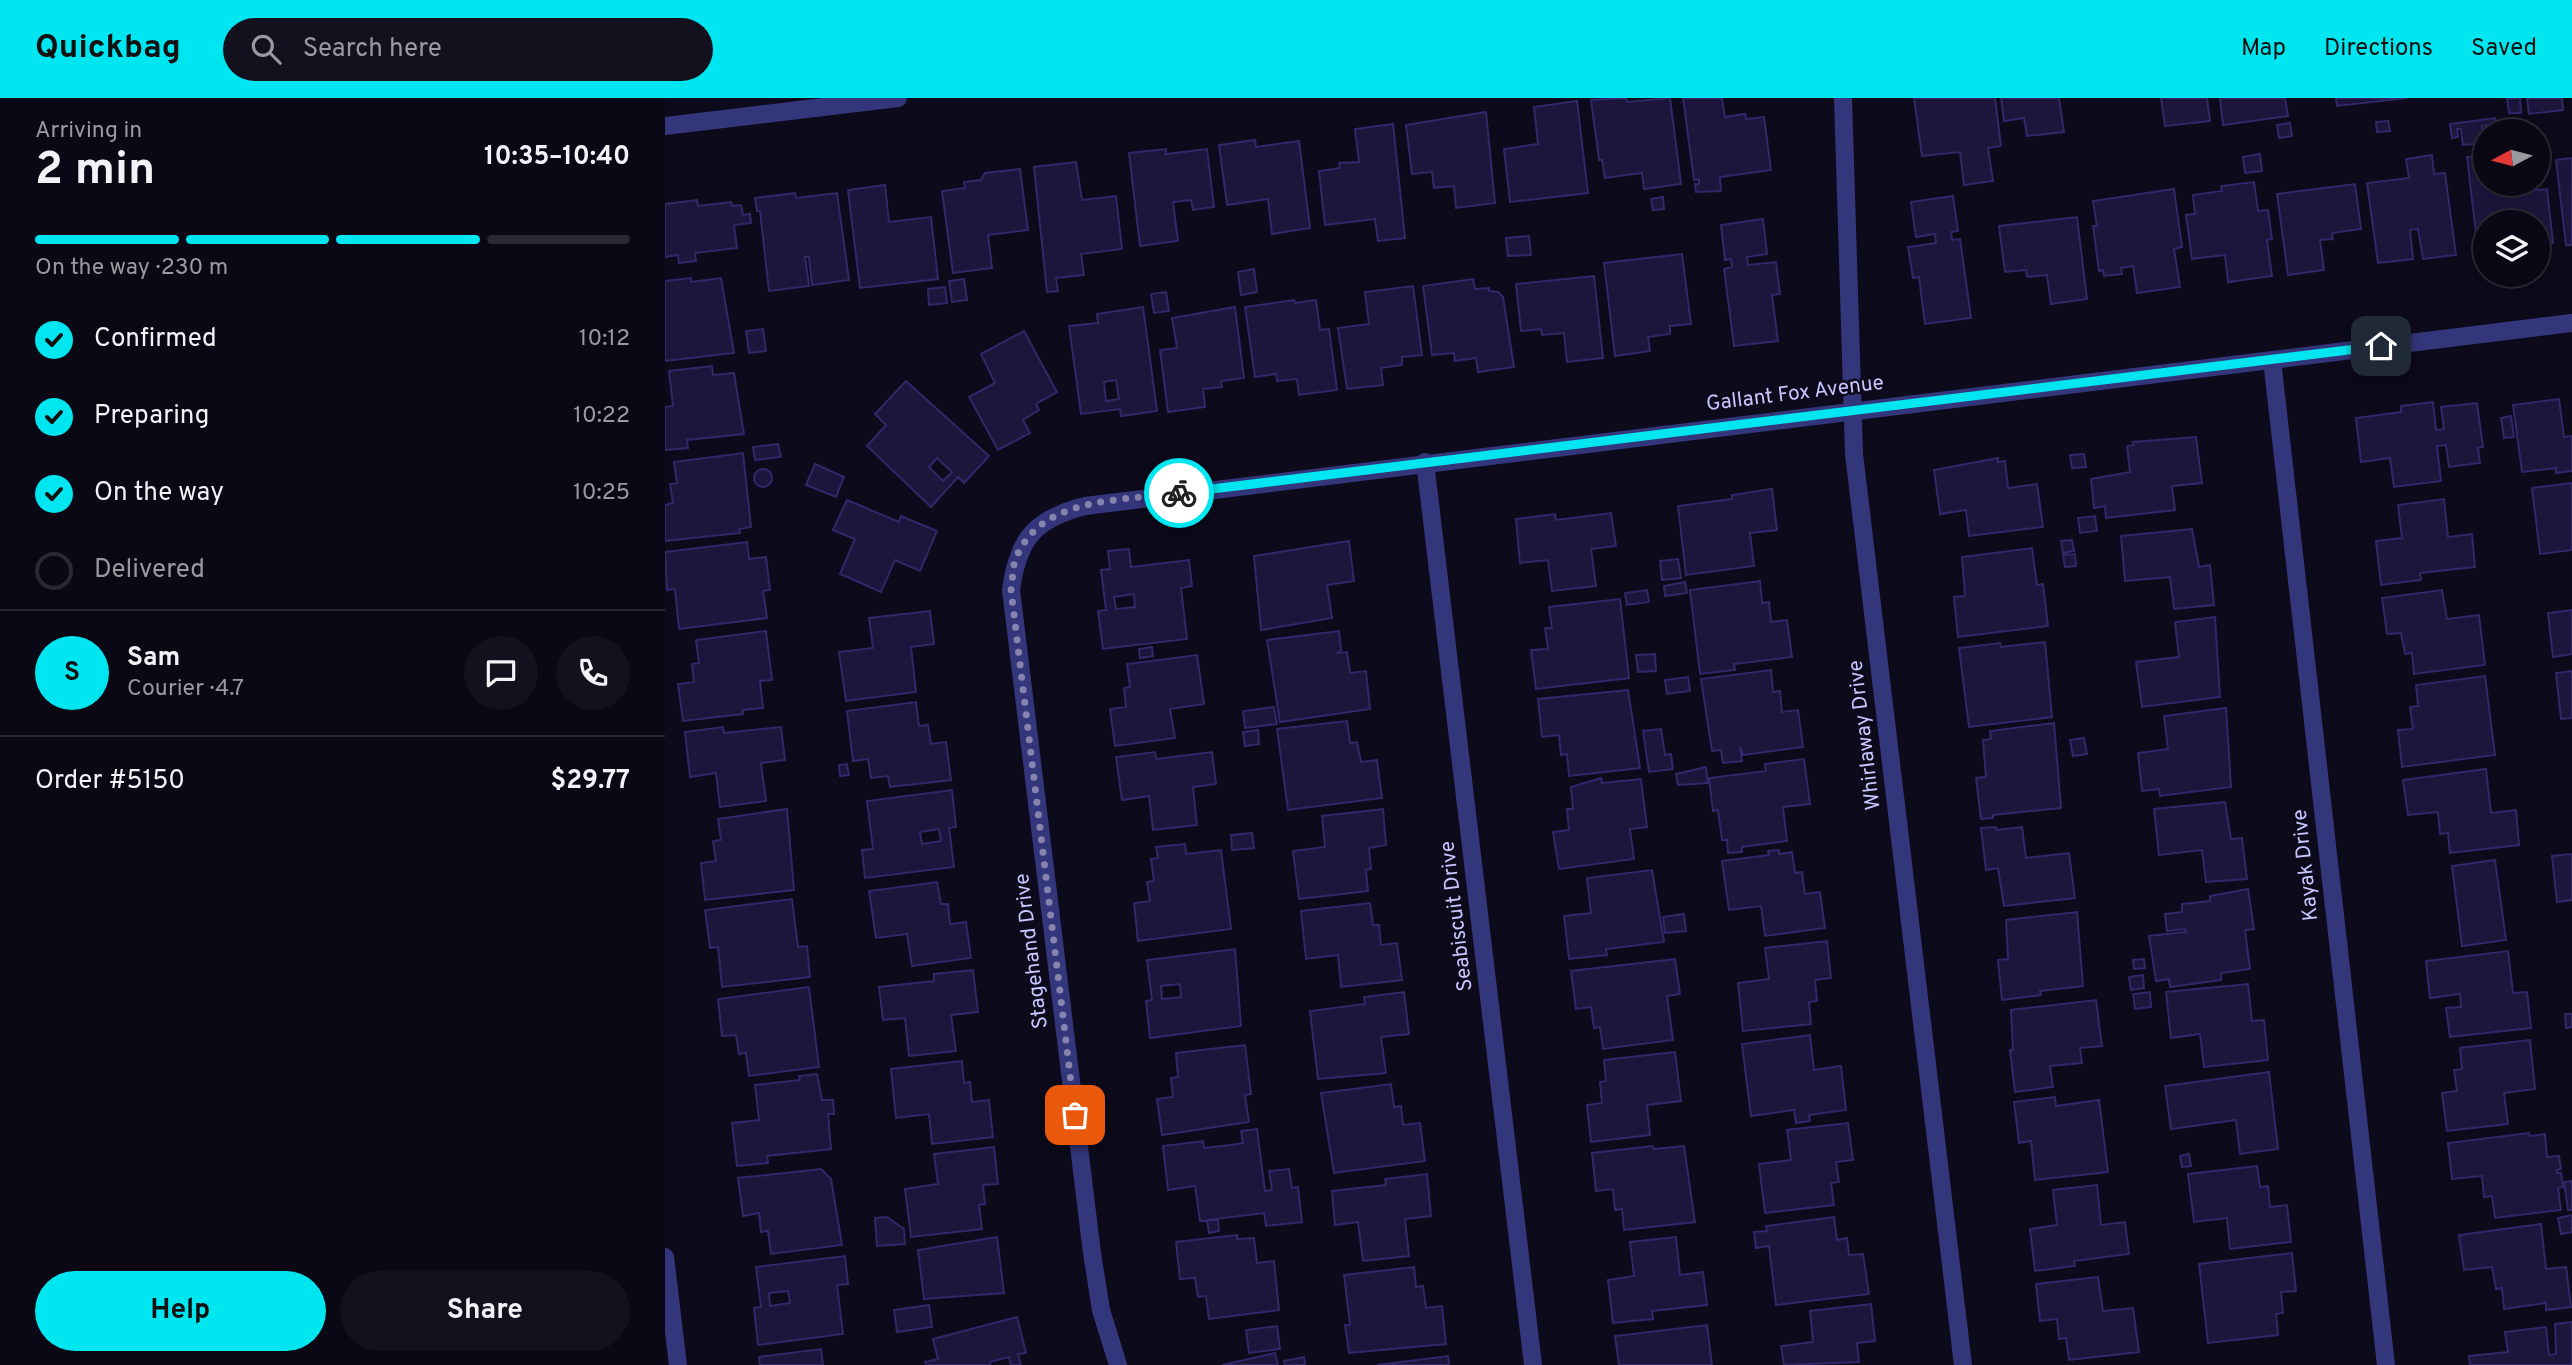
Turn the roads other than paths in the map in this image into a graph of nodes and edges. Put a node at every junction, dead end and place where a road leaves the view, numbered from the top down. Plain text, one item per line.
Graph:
1 (898, 98) edge
2 (1843, 98) edge
3 (665, 126) edge
4 (2572, 323) edge
5 (2273, 360) junction
6 (1853, 410) junction
7 (1425, 462) junction
8 (1031, 532) joint
9 (665, 1257) edge
10 (678, 1365) edge
11 (1118, 1365) edge
12 (1533, 1365) edge
13 (1963, 1365) edge
14 (2386, 1365) edge

1 - 3 street
2 - 6 street, Whirlaway Drive
4 - 5 street, Gallant Fox Avenue
5 - 6 street, Gallant Fox Avenue
5 - 14 street, Kayak Drive
6 - 7 street, Gallant Fox Avenue
6 - 13 street, Whirlaway Drive
7 - 8 street, Gallant Fox Avenue
7 - 12 street, Seabiscuit Drive
8 - 11 street, Stagehand Drive
9 - 10 street

